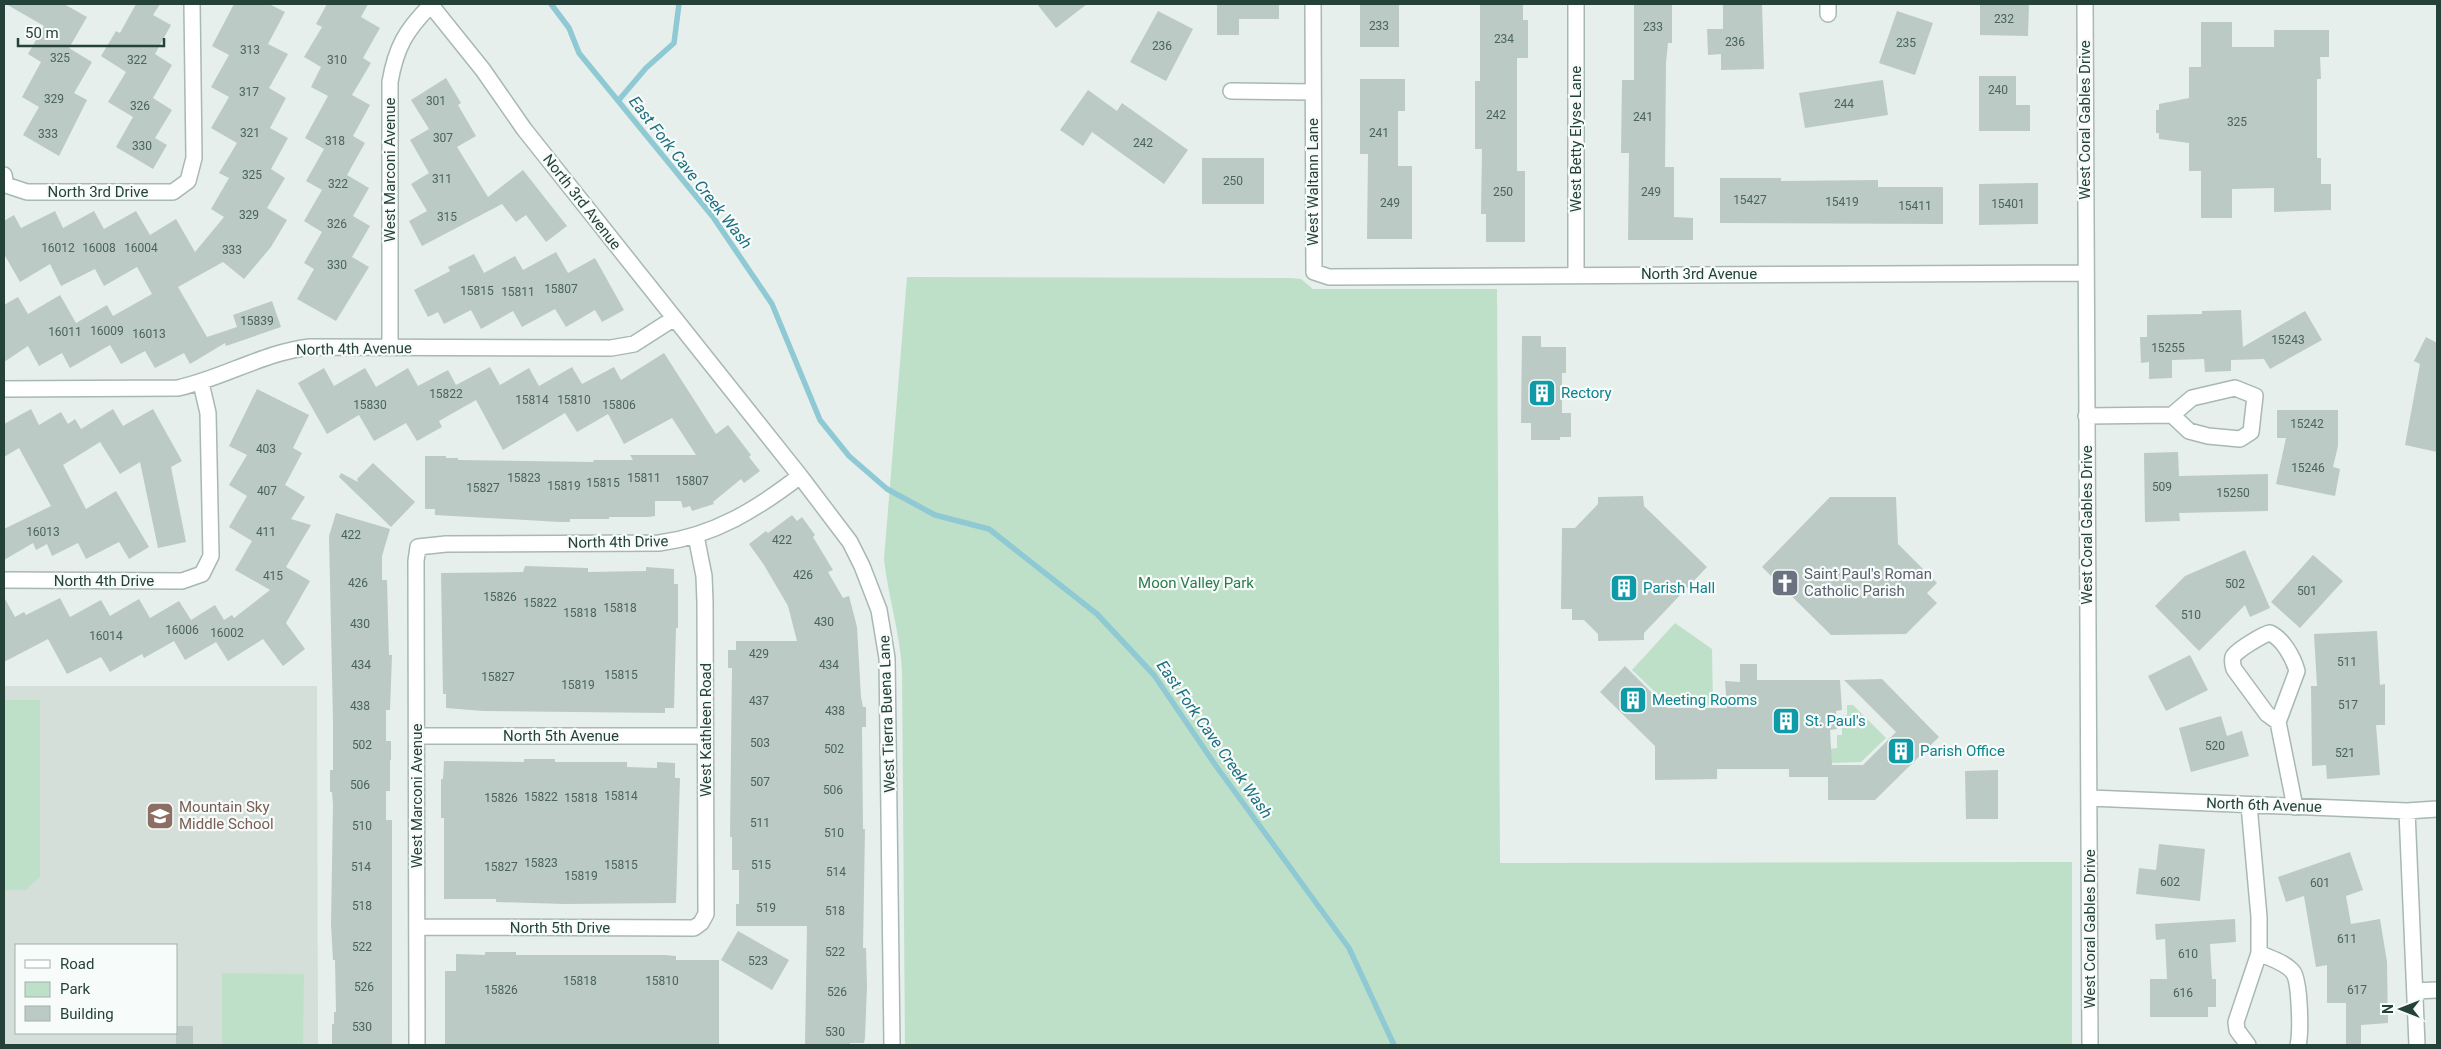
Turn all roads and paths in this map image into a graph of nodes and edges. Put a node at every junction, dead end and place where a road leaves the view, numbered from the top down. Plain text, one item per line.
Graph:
1 (192, 4) edge
2 (430, 4) edge
3 (1313, 4) edge
4 (1576, 4) edge
5 (2085, 4) edge
6 (1231, 91) dead end
7 (1313, 92) junction
8 (5, 180) edge
9 (1314, 272) joint
10 (2085, 273) junction
11 (1576, 274) junction
12 (674, 319) junction
13 (390, 348) junction
14 (201, 383) junction
15 (4, 389) edge
16 (737, 398) joint
17 (2172, 415) junction
18 (2086, 416) junction
19 (800, 476) junction
20 (696, 536) junction
21 (418, 547) joint
22 (4, 580) edge
23 (2278, 722) junction
24 (416, 736) junction
25 (705, 736) junction
26 (2090, 798) junction
27 (2249, 805) junction
28 (2295, 806) junction
29 (2437, 809) edge
30 (2407, 811) junction
31 (702, 923) joint
32 (417, 928) junction
33 (2259, 952) junction
34 (2437, 990) edge
35 (2415, 992) junction
36 (417, 1045) edge
37 (892, 1045) edge
38 (2090, 1045) edge
39 (2248, 1045) edge
40 (2298, 1045) edge
41 (2417, 1045) edge

1 - 8 street, North 3rd Drive
2 - 12 street, North 3rd Avenue
2 - 13 street, West Marconi Avenue
3 - 7 street, West Waltann Lane
4 - 11 street, West Betty Elyse Lane
5 - 10 street, West Coral Gables Drive
6 - 7 street
7 - 9 street, West Waltann Lane
9 - 11 street, North 3rd Avenue
10 - 11 street, North 3rd Avenue
10 - 18 street, West Coral Gables Drive
12 - 13 street, North 4th Avenue
12 - 16 street, North 3rd Avenue
13 - 14 street, North 4th Avenue
14 - 15 street, North 4th Avenue
14 - 22 street, North 4th Drive
16 - 19 street, West Tierra Buena Lane
17 - 17 street
17 - 18 street
18 - 26 street, West Coral Gables Drive
19 - 20 street, North 4th Drive
19 - 37 street, West Tierra Buena Lane
20 - 21 street, North 4th Drive
20 - 25 street, West Kathleen Road
21 - 24 street, West Marconi Avenue
23 - 23 street
23 - 28 street
24 - 25 street, North 5th Avenue
24 - 32 street, West Marconi Avenue
25 - 31 street, West Kathleen Road
26 - 27 street, North 6th Avenue
26 - 38 street, West Coral Gables Drive
27 - 28 street, North 6th Avenue
27 - 33 street
28 - 30 street, North 6th Avenue
29 - 30 street, North 6th Avenue
30 - 35 street
31 - 32 street, North 5th Drive
32 - 36 street, West Marconi Avenue
33 - 39 street
33 - 40 street
34 - 35 street
35 - 41 street

